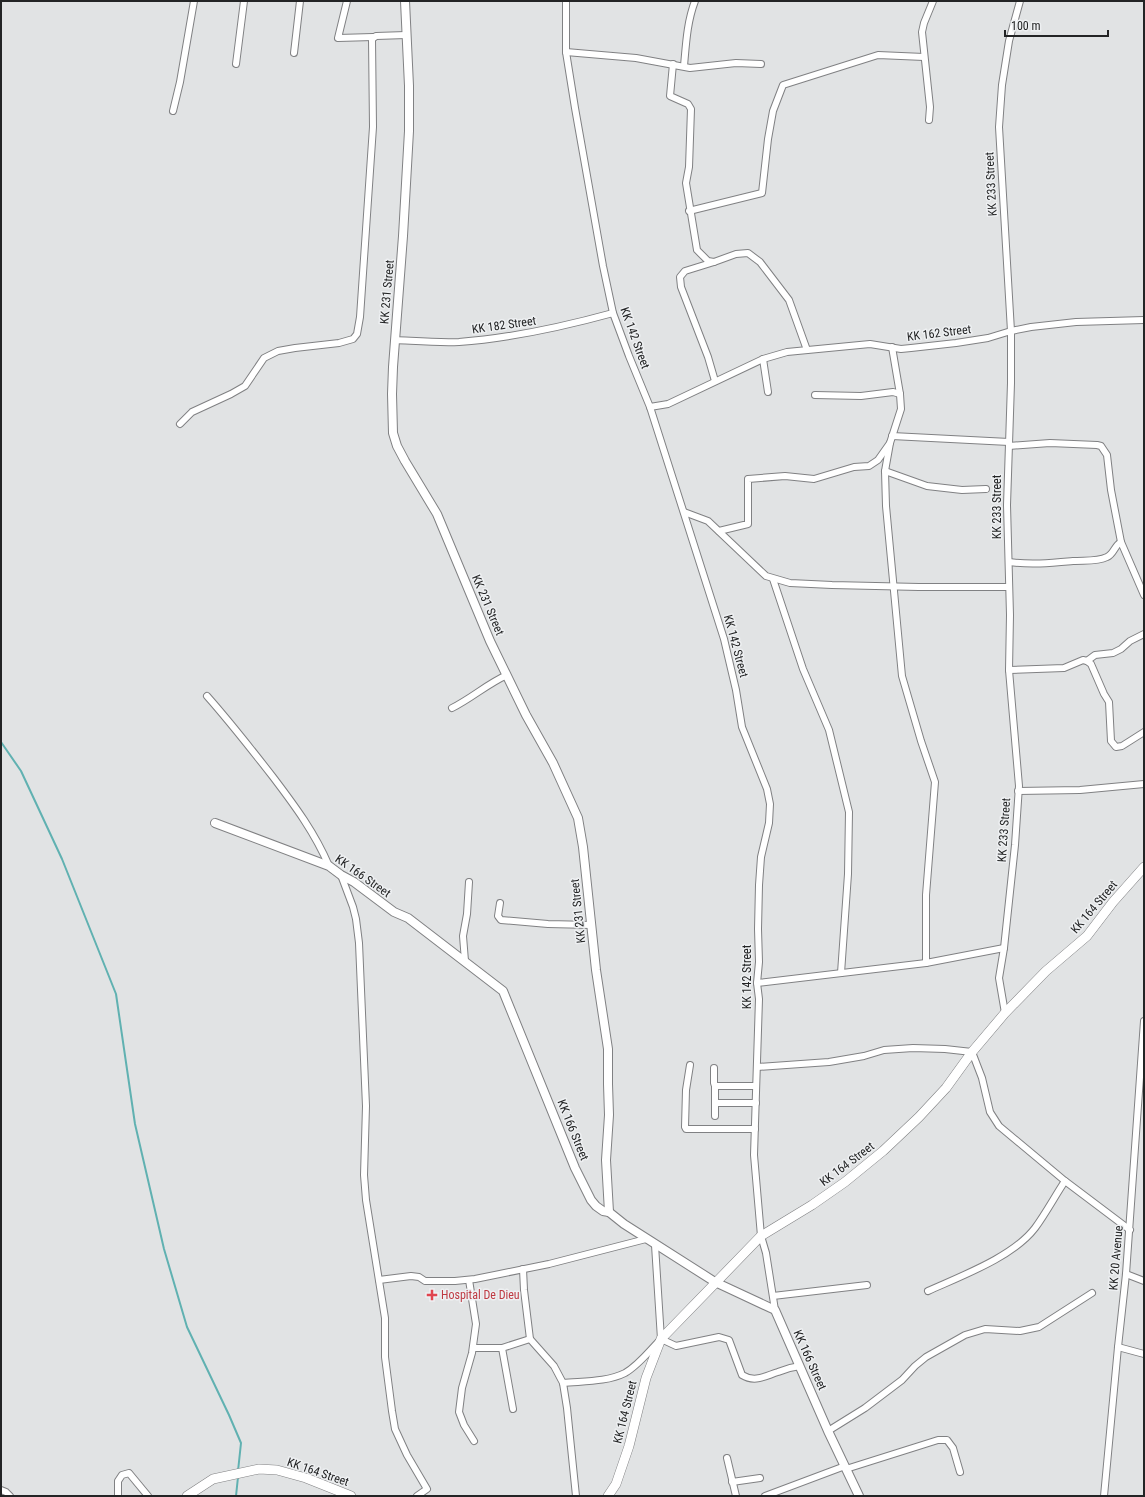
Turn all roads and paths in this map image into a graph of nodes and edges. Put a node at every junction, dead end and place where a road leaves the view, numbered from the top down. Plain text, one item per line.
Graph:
1 (194, 1) edge
2 (244, 1) edge
3 (300, 1) edge
4 (347, 1) edge
5 (405, 1) edge
6 (566, 1) edge
7 (695, 1) edge
8 (933, 1) edge
9 (1020, 1) edge
10 (406, 35) junction
11 (373, 37) junction
12 (294, 52) dead end
13 (566, 52) junction
14 (924, 57) junction
15 (236, 64) dead end
16 (673, 64) junction
17 (761, 64) dead end
18 (684, 66) junction
19 (173, 111) dead end
20 (929, 120) dead end
21 (689, 211) junction
22 (714, 262) junction
23 (613, 312) junction
24 (1144, 320) edge
25 (1011, 331) junction
26 (395, 340) junction
27 (892, 347) junction
28 (807, 350) junction
29 (763, 359) junction
30 (715, 381) junction
31 (768, 392) dead end
32 (900, 394) junction
33 (815, 395) dead end
34 (650, 407) junction
35 (180, 424) dead end
36 (892, 436) junction
37 (890, 443) junction
38 (1009, 444) junction
39 (885, 471) junction
40 (986, 489) dead end
41 (684, 512) junction
42 (719, 531) junction
43 (1121, 542) junction
44 (1009, 562) junction
45 (773, 579) junction
46 (892, 586) junction
47 (1009, 587) junction
48 (1144, 595) edge
49 (1144, 634) edge
50 (1087, 661) junction
51 (1009, 670) junction
52 (507, 675) junction
53 (207, 696) dead end
54 (452, 708) dead end
55 (1144, 732) edge
56 (1144, 784) edge
57 (1018, 791) junction
58 (214, 823) dead end
59 (329, 866) junction
60 (1144, 868) edge
61 (341, 875) junction
62 (469, 882) dead end
63 (500, 903) dead end
64 (591, 925) junction
65 (1004, 948) junction
66 (465, 961) junction
67 (926, 963) junction
68 (841, 973) junction
69 (757, 983) junction
70 (1005, 1013) junction
71 (1144, 1021) edge
72 (972, 1052) junction
73 (690, 1066) dead end
74 (714, 1068) dead end
75 (757, 1068) junction
76 (715, 1086) junction
77 (756, 1086) junction
78 (715, 1103) junction
79 (756, 1103) junction
80 (715, 1116) dead end
81 (755, 1129) junction
82 (1064, 1181) junction
83 (609, 1212) junction
84 (1130, 1230) junction
85 (761, 1236) junction
86 (646, 1239) junction
87 (655, 1245) junction
88 (523, 1269) junction
89 (1126, 1274) junction
90 (379, 1280) junction
91 (469, 1280) junction
92 (1144, 1280) edge
93 (715, 1282) junction
94 (867, 1284) dead end
95 (928, 1291) dead end
96 (1092, 1293) dead end
97 (773, 1296) junction
98 (775, 1310) junction
99 (530, 1339) junction
100 (661, 1339) junction
101 (1118, 1347) junction
102 (473, 1348) junction
103 (502, 1348) junction
104 (1144, 1354) edge
105 (800, 1366) junction
106 (563, 1382) junction
107 (513, 1409) dead end
108 (828, 1431) junction
109 (474, 1441) dead end
110 (727, 1458) dead end
111 (845, 1467) junction
112 (960, 1472) dead end
113 (760, 1478) dead end
114 (732, 1482) junction
115 (1, 1490) edge
116 (10, 1496) edge
117 (118, 1496) edge
118 (148, 1496) edge
119 (187, 1496) edge
120 (351, 1496) edge
121 (417, 1496) edge
122 (576, 1496) edge
123 (608, 1496) edge
124 (736, 1496) edge
125 (764, 1496) edge
126 (859, 1496) edge
127 (1104, 1496) edge

1 - 19 street
2 - 15 street
3 - 12 street
4 - 11 street
5 - 10 street, KK 231 Street
6 - 13 street, KK 142 Street
7 - 18 street
8 - 14 street
9 - 25 street, KK 233 Street
10 - 11 street
10 - 26 street, KK 231 Street
11 - 35 street
13 - 16 street
13 - 23 street, KK 142 Street
14 - 20 street
14 - 21 street
16 - 18 street
16 - 21 street
17 - 18 street
21 - 22 street
22 - 28 street
22 - 30 street
23 - 26 street, KK 182 Street
23 - 34 street, KK 142 Street
24 - 25 street, KK 162 Street
25 - 27 street, KK 162 Street
25 - 38 street, KK 233 Street
26 - 52 street, KK 231 Street
27 - 28 street, KK 162 Street
27 - 32 street
28 - 29 street, KK 162 Street
29 - 30 street, KK 162 Street
29 - 31 street
30 - 34 street, KK 162 Street
32 - 33 street
32 - 36 street
34 - 41 street, KK 142 Street
36 - 37 street
36 - 38 street
37 - 39 street
37 - 42 street
38 - 43 street
38 - 44 street, KK 233 Street
39 - 40 street
39 - 46 street
41 - 42 street
41 - 69 street, KK 142 Street
42 - 45 street
43 - 44 street
43 - 48 street
44 - 47 street, KK 233 Street
45 - 46 street
45 - 68 street
46 - 47 street
46 - 67 street
47 - 51 street, KK 233 Street
49 - 50 street
50 - 51 street
50 - 55 street
51 - 57 street, KK 233 Street
52 - 54 street
52 - 64 street, KK 231 Street
53 - 59 street
56 - 57 street
57 - 65 street, KK 233 Street
58 - 59 street, KK 166 Street
59 - 61 street, KK 166 Street
60 - 70 main road, KK 164 Street
61 - 66 street, KK 166 Street
61 - 90 street
62 - 66 street
63 - 64 street
64 - 83 street, KK 231 Street
65 - 67 street
65 - 70 street, KK 233 Street
66 - 83 street, KK 166 Street
67 - 68 street
68 - 69 street
69 - 75 street, KK 142 Street
70 - 72 main road, KK 164 Street
71 - 84 street, KK 20 Avenue
72 - 75 street
72 - 82 street
72 - 85 main road, KK 164 Street
73 - 81 street
74 - 76 street
75 - 77 street, KK 142 Street
76 - 77 street
76 - 78 street
77 - 79 street, KK 142 Street
78 - 79 street
78 - 80 street
79 - 81 street, KK 142 Street
81 - 85 street, KK 142 Street
82 - 84 street
82 - 95 street
83 - 86 street, KK 166 Street
84 - 89 street, KK 20 Avenue
85 - 93 main road, KK 164 Street
85 - 97 street, KK 142 Street
86 - 87 street, KK 166 Street
86 - 88 street
87 - 93 street, KK 166 Street
87 - 100 street
88 - 91 street
88 - 99 street
89 - 92 street
89 - 101 street, KK 20 Avenue
90 - 91 street
90 - 121 street
91 - 102 street
93 - 98 street, KK 166 Street
93 - 100 main road, KK 164 Street
94 - 97 street
96 - 108 street
97 - 98 street, KK 142 Street
98 - 105 street, KK 166 Street
99 - 103 street
99 - 106 street
100 - 105 street
100 - 106 street
100 - 123 main road, KK 164 Street
101 - 104 street
101 - 127 street, KK 20 Avenue
102 - 103 street
102 - 109 street
103 - 107 street
105 - 108 street, KK 166 Street
106 - 122 street
108 - 111 street, KK 166 Street
110 - 114 street
111 - 112 street
111 - 125 street
111 - 126 street, KK 166 Street
113 - 114 street
114 - 124 street
115 - 116 street
117 - 118 street
119 - 120 main road, KK 164 Street

